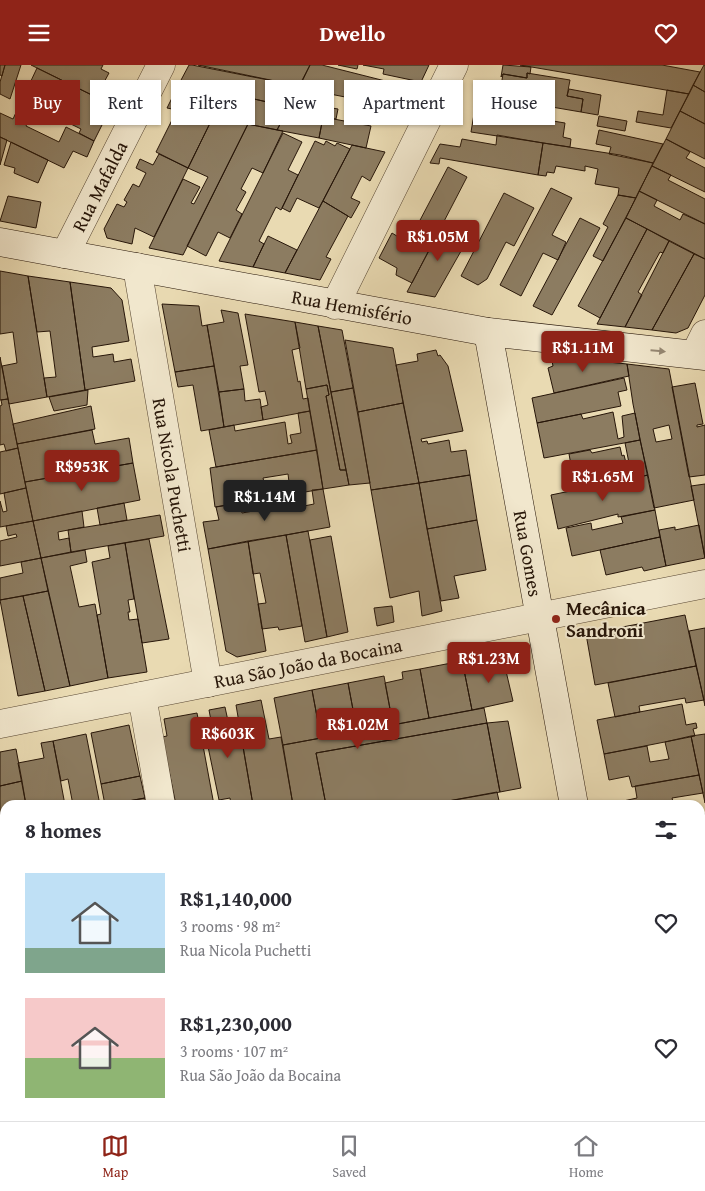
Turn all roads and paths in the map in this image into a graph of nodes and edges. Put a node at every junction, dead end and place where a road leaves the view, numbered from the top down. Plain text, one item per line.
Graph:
1 (161, 65) edge
2 (454, 65) edge
3 (0, 241) edge
4 (65, 254) junction
5 (136, 267) junction
6 (335, 305) junction
7 (488, 332) junction
8 (702, 348) edge
9 (705, 584) edge
10 (540, 617) junction
11 (208, 683) junction
12 (142, 696) junction
13 (0, 725) edge
14 (160, 800) edge
15 (573, 800) edge

1 - 4 street, Rua Mafalda
2 - 6 street
3 - 4 street, Rua Hemisfério
4 - 5 street, Rua Hemisfério
5 - 6 street, Rua Hemisfério
5 - 11 street, Rua Nicola Puchetti
6 - 7 street, Rua Hemisfério
7 -> 8 street, Rua Hemisfério
7 - 10 street, Rua Gomes
9 - 10 street, Rua São João da Bocaina
10 - 11 street, Rua São João da Bocaina
10 - 15 street, Rua Gomes
11 - 12 street, Rua São João da Bocaina
12 - 13 street, Rua São João da Bocaina
12 - 14 street

